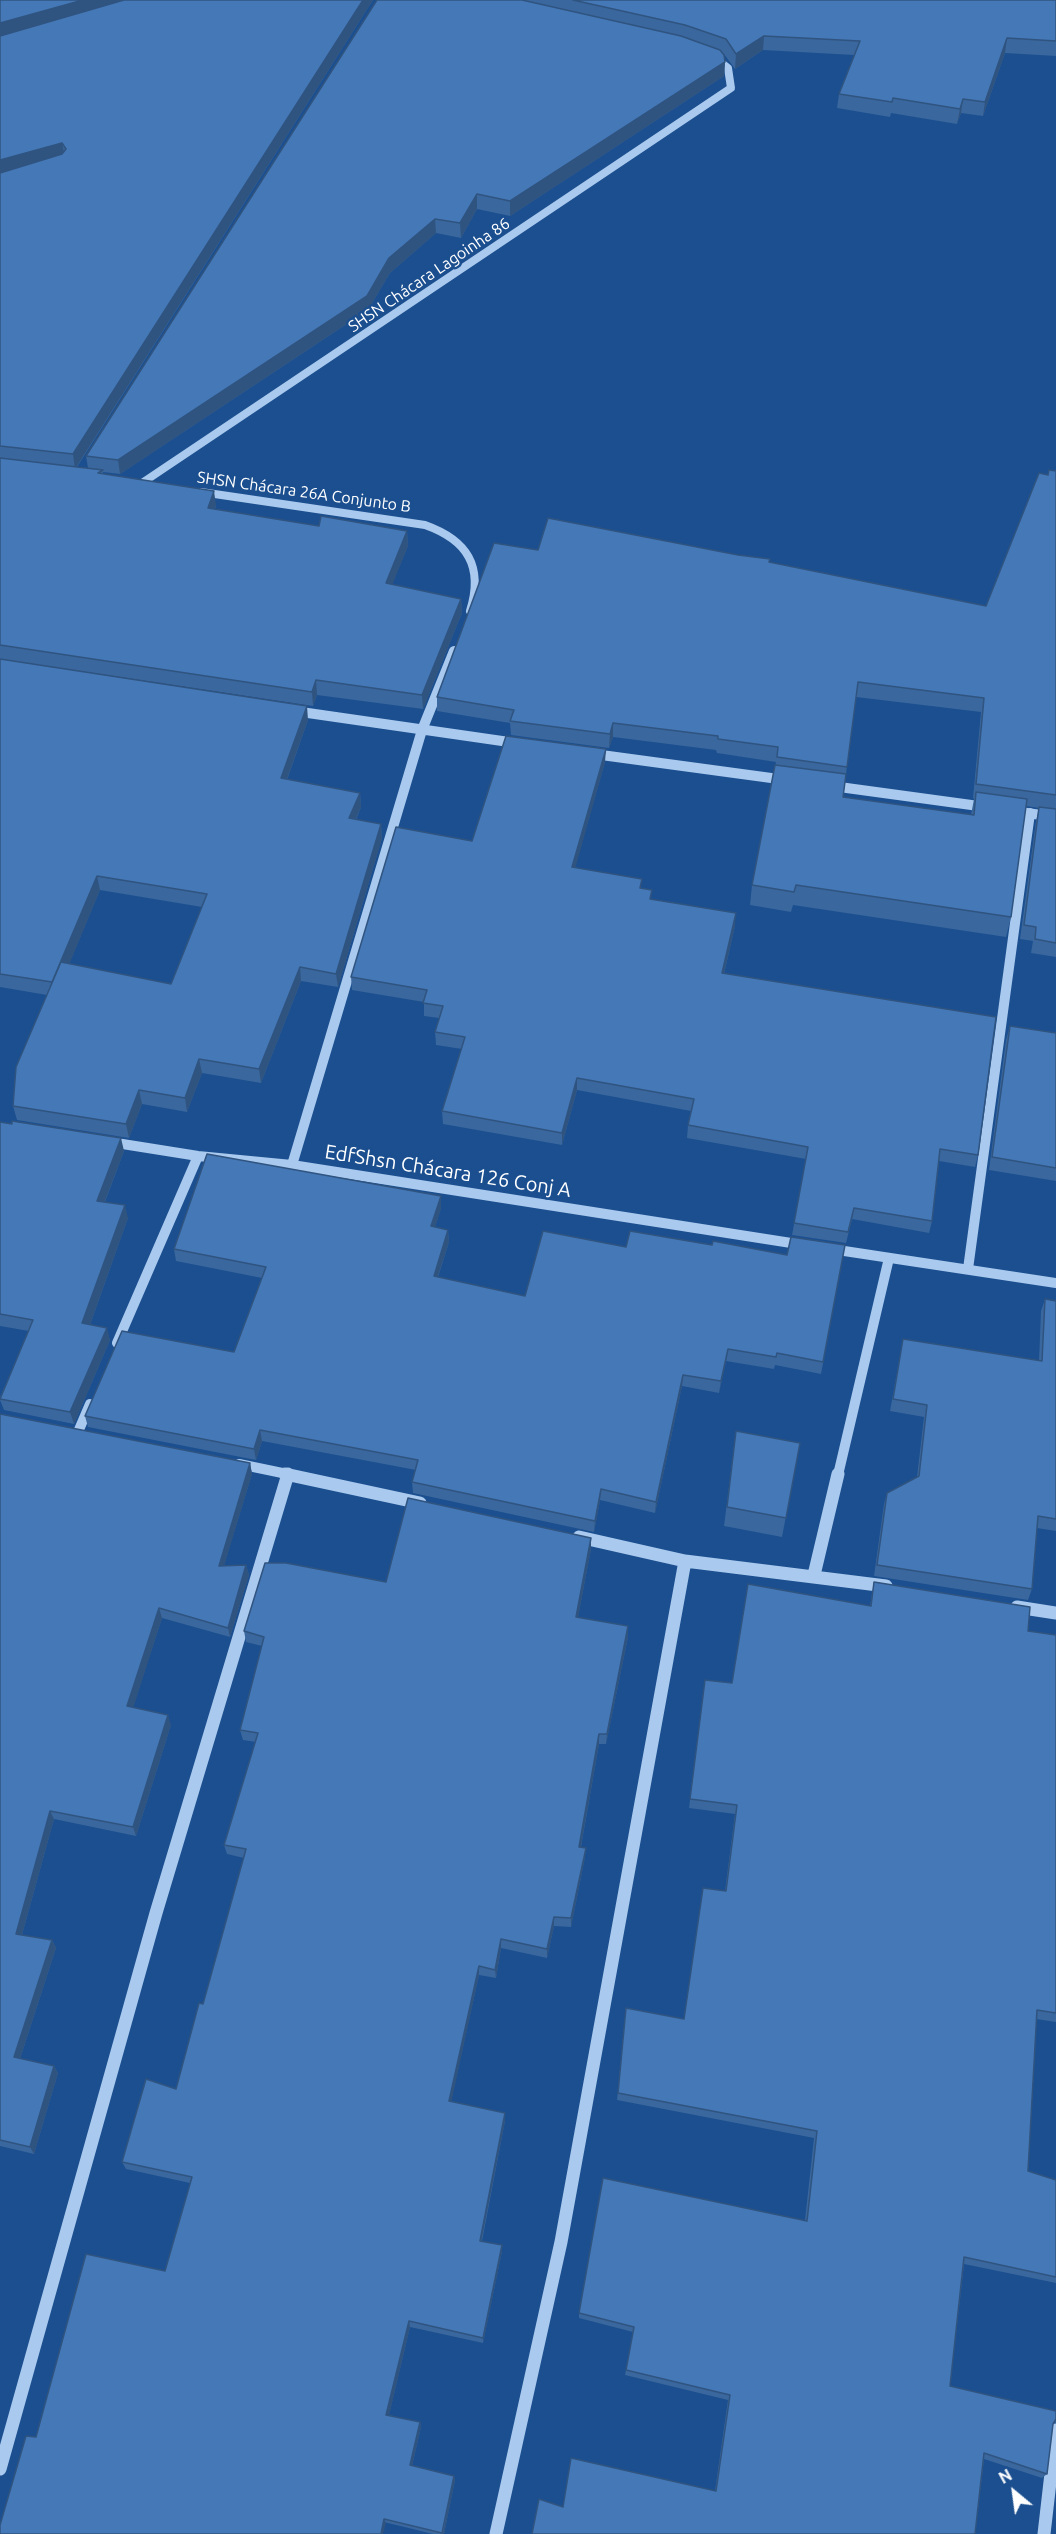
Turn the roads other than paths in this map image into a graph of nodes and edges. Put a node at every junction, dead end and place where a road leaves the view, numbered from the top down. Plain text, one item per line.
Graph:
1 (702, 52) edge
2 (131, 482) edge
3 (142, 483) junction
4 (154, 485) edge
5 (189, 490) edge
6 (468, 616) edge
7 (460, 637) edge
8 (284, 709) edge
9 (422, 730) junction
10 (527, 745) edge
11 (586, 753) edge
12 (796, 781) edge
13 (820, 784) edge
14 (995, 808) edge
15 (1007, 810) edge
16 (1030, 813) junction
17 (1056, 817) edge
18 (93, 1139) edge
19 (198, 1156) junction
20 (292, 1165) junction
21 (889, 1258) junction
22 (968, 1269) junction
23 (1056, 1284) edge
24 (110, 1358) edge
25 (97, 1389) edge
26 (78, 1432) edge
27 (230, 1462) edge
28 (288, 1474) junction
29 (428, 1504) edge
30 (568, 1535) edge
31 (685, 1561) junction
32 (814, 1575) junction
33 (895, 1588) edge
34 (1010, 1606) edge
35 (1056, 1613) edge
36 (1056, 2430) edge
37 (0, 2469) edge
38 (496, 2534) edge
39 (1044, 2534) edge

1 - 3 street, SHSN Chácara Lagoinha 86
2 - 3 street
3 - 4 street
5 - 6 street, SHSN Chácara 26A Conjunto B
7 - 9 street
8 - 9 street
9 - 10 street
9 - 20 street
11 - 12 street
13 - 14 street
15 - 16 street
16 - 17 street
16 - 22 street
18 - 19 street, EdfShsn Chácara 126 Conj A
19 - 20 street, EdfShsn Chácara 126 Conj A
19 - 24 street
20 - 21 street, EdfShsn Chácara 126 Conj A
21 - 22 street, EdfShsn Chácara 126 Conj A
21 - 32 street
22 - 23 street, EdfShsn Chácara 126 Conj A
25 - 26 street
27 - 28 street
28 - 29 street
28 - 37 street
30 - 31 street
31 - 32 street
31 - 38 street
32 - 33 street
34 - 35 street
36 - 39 street

